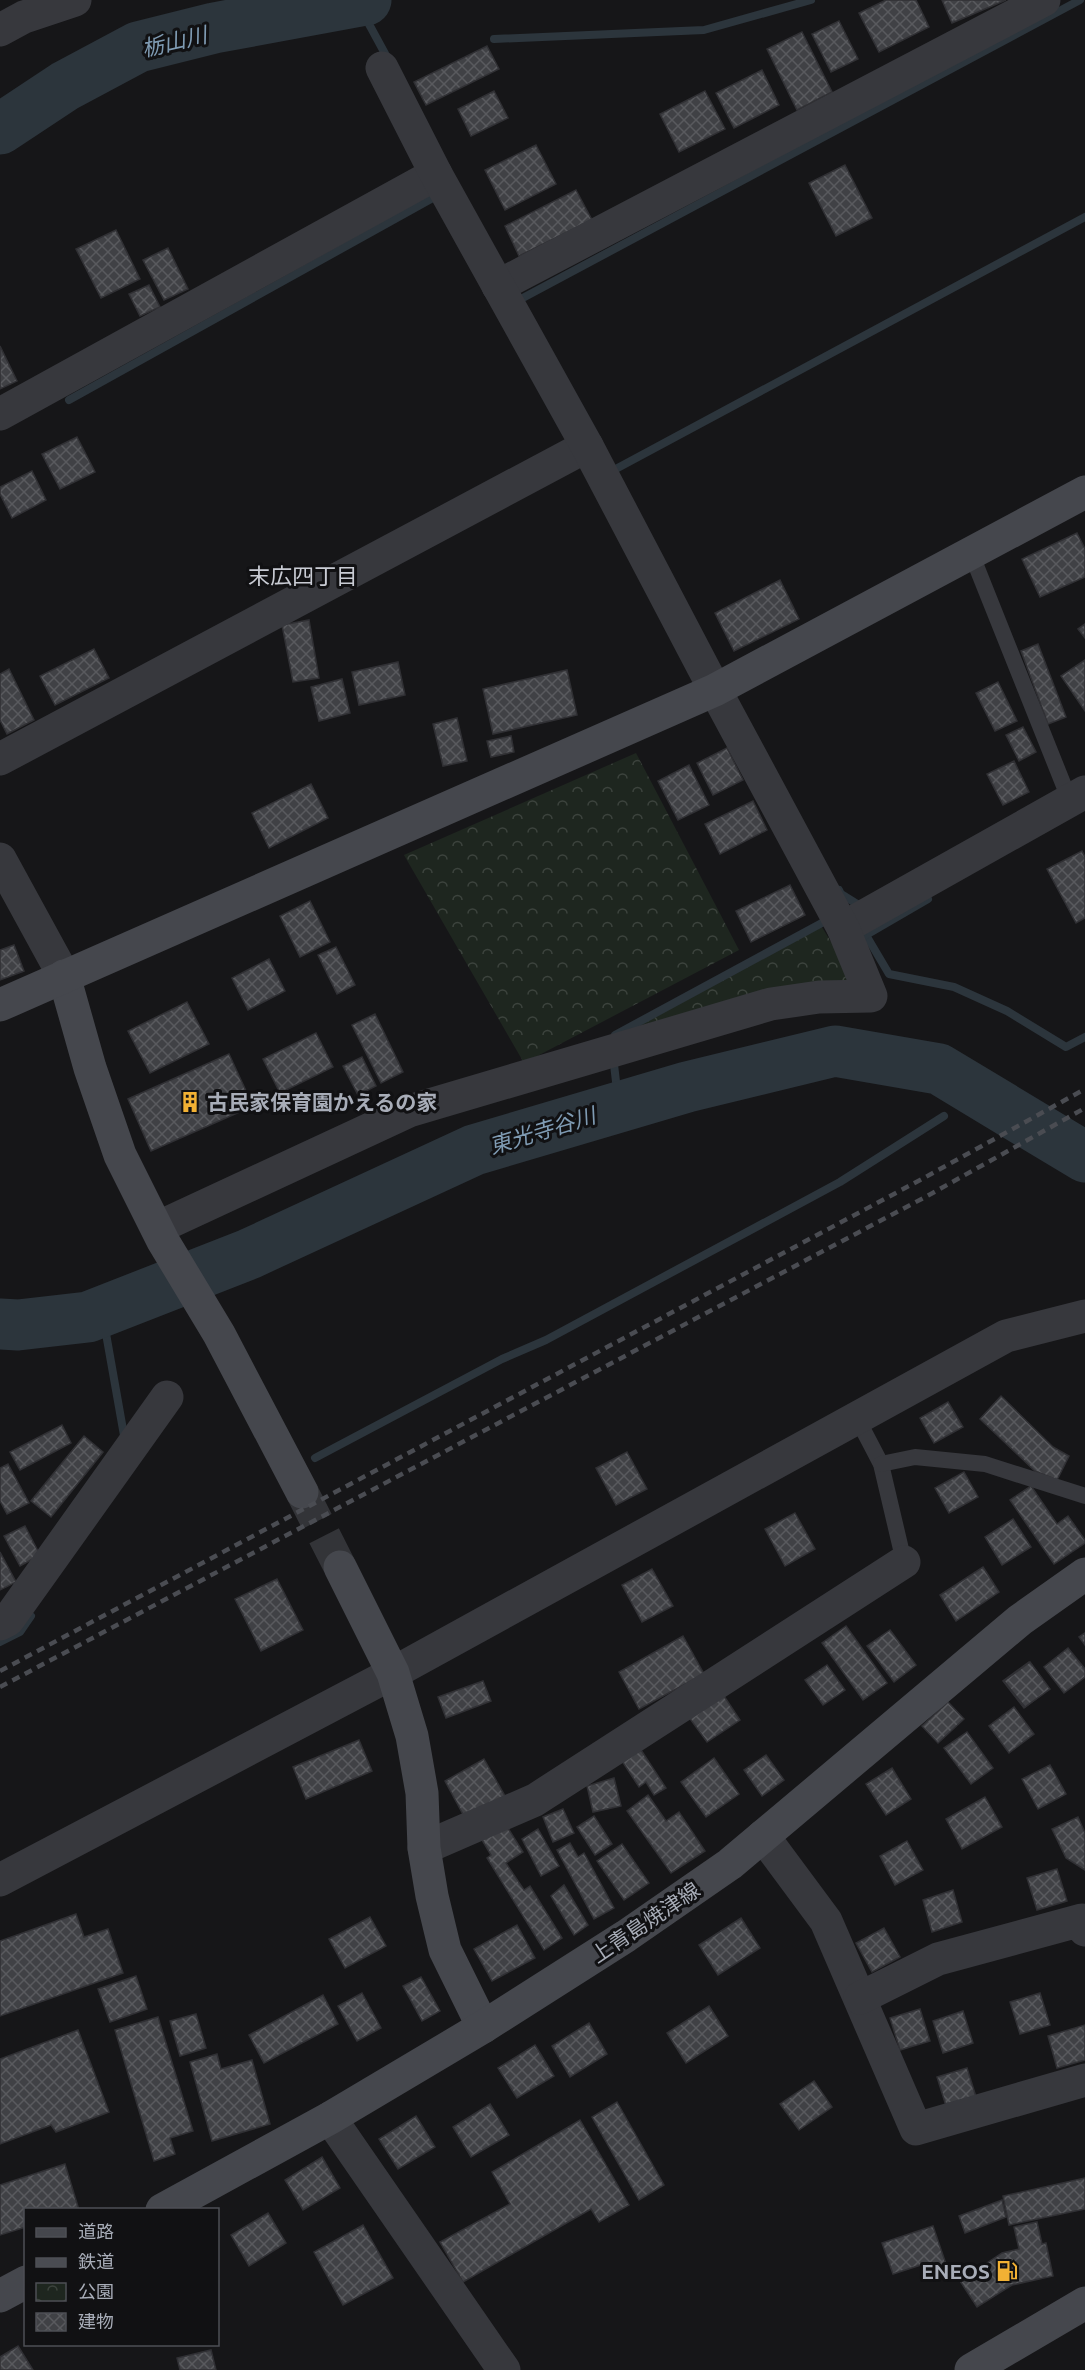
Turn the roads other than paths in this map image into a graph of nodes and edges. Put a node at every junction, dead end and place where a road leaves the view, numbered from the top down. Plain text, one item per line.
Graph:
1 (75, 0) edge
2 (1044, 0) edge
3 (0, 30) edge
4 (382, 68) dead end
5 (436, 174) junction
6 (498, 286) junction
7 (0, 414) edge
8 (587, 446) junction
9 (1085, 492) edge
10 (971, 553) junction
11 (715, 690) junction
12 (0, 759) edge
13 (1077, 797) edge
14 (0, 859) edge
15 (843, 928) junction
16 (64, 976) junction
17 (0, 1005) edge
18 (160, 1234) junction
19 (1085, 1316) edge
20 (167, 1397) dead end
21 (857, 1418) junction
22 (881, 1464) junction
23 (302, 1492) tunnel mouth
24 (1085, 1496) edge
25 (904, 1562) joint
26 (340, 1567) tunnel mouth
27 (1085, 1575) edge
28 (0, 1624) edge
29 (393, 1673) junction
30 (763, 1836) junction
31 (424, 1848) junction
32 (0, 1880) edge
33 (1085, 1930) edge
34 (860, 1998) junction
35 (483, 2027) junction
36 (1085, 2080) edge
37 (330, 2118) junction
38 (166, 2208) edge
39 (24, 2283) edge
40 (0, 2296) edge
41 (1085, 2303) edge
42 (504, 2370) edge
43 (971, 2370) edge

1 - 3 street
2 - 6 street
4 - 5 street
5 - 6 street
5 - 7 street
6 - 8 street
8 - 11 street
8 - 12 street
9 - 10 street
10 - 11 street
10 - 13 lane
11 - 15 street
11 - 16 street
13 - 15 street
14 - 16 street
15 - 18 street
16 - 17 street
16 - 18 street
18 - 23 street
19 - 21 street
20 - 28 street
21 - 22 lane
21 - 29 street
22 - 24 lane
22 - 25 lane
25 - 31 street
26 - 29 street
27 - 30 street, 上青島焼津線
29 - 31 street
29 - 32 street
30 - 34 street
30 - 35 street, 上青島焼津線
31 - 35 street
33 - 34 street
34 - 36 street
35 - 37 street, 上青島焼津線
37 - 38 street, 上青島焼津線
37 - 42 street
39 - 40 street
41 - 43 street

